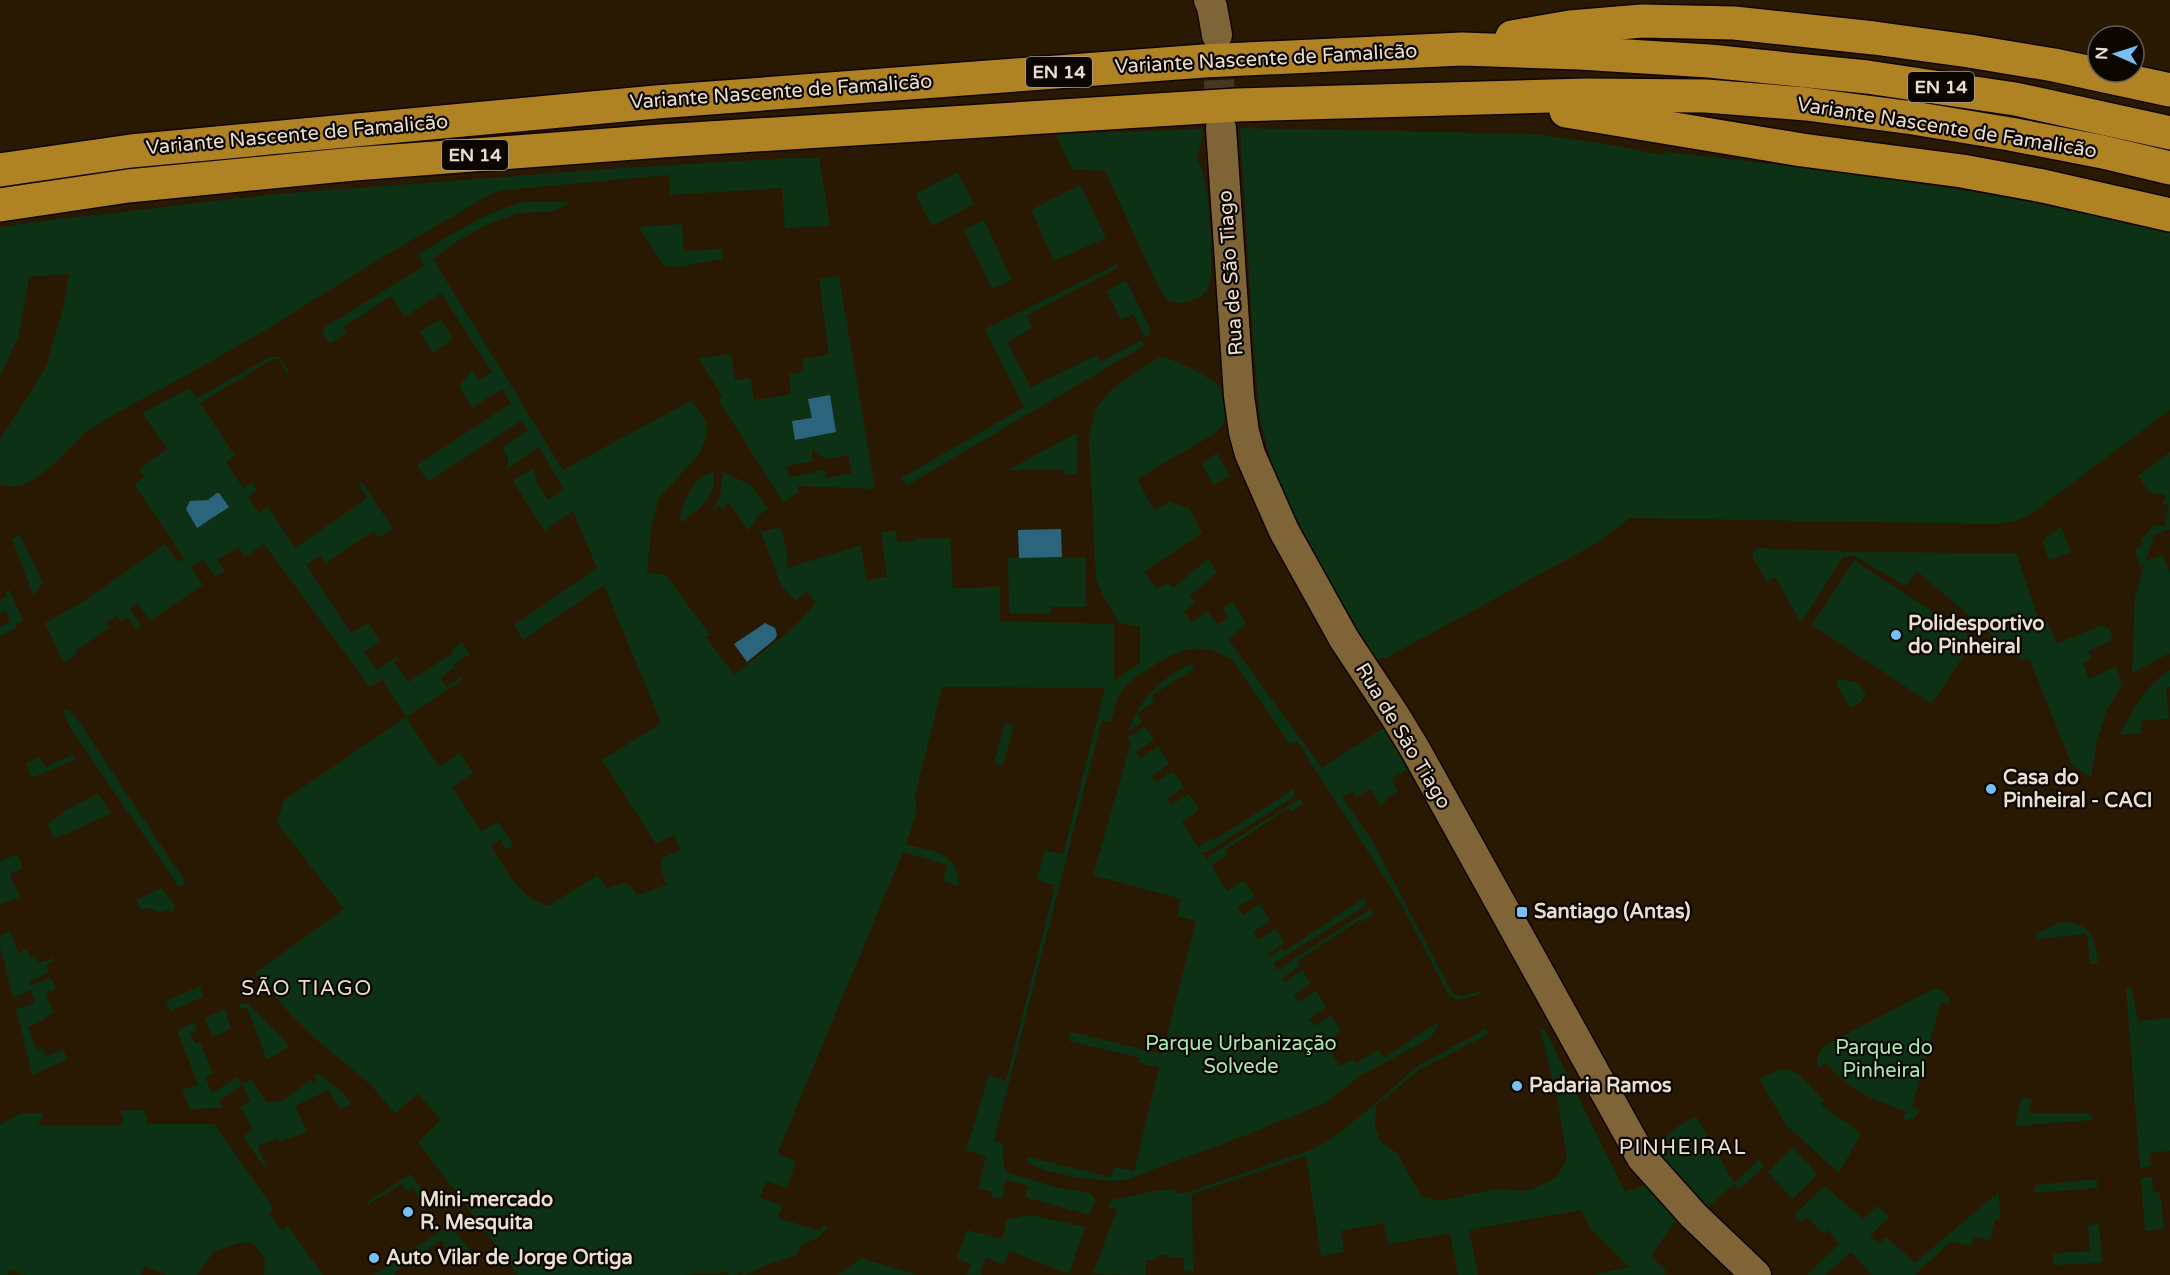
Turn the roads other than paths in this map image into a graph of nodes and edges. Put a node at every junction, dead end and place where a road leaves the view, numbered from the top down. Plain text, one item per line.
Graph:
1 (1209, 0) edge
2 (1217, 35) tunnel mouth
3 (1462, 49) junction
4 (2170, 90) edge
5 (1487, 97) junction
6 (1221, 128) tunnel mouth
7 (2170, 133) edge
8 (2170, 168) edge
9 (0, 170) edge
10 (0, 205) edge
11 (2170, 214) edge
12 (1756, 1275) edge

1 - 2 main road
3 - 4 highway
3 - 7 highway, Variante Nascente de Famalicão / EN 14
3 - 9 highway, Variante Nascente de Famalicão / EN 14
5 - 8 highway, Variante Nascente de Famalicão / EN 14
5 - 10 highway, Variante Nascente de Famalicão / EN 14
5 - 11 highway
6 - 12 main road, Rua de São Tiago

